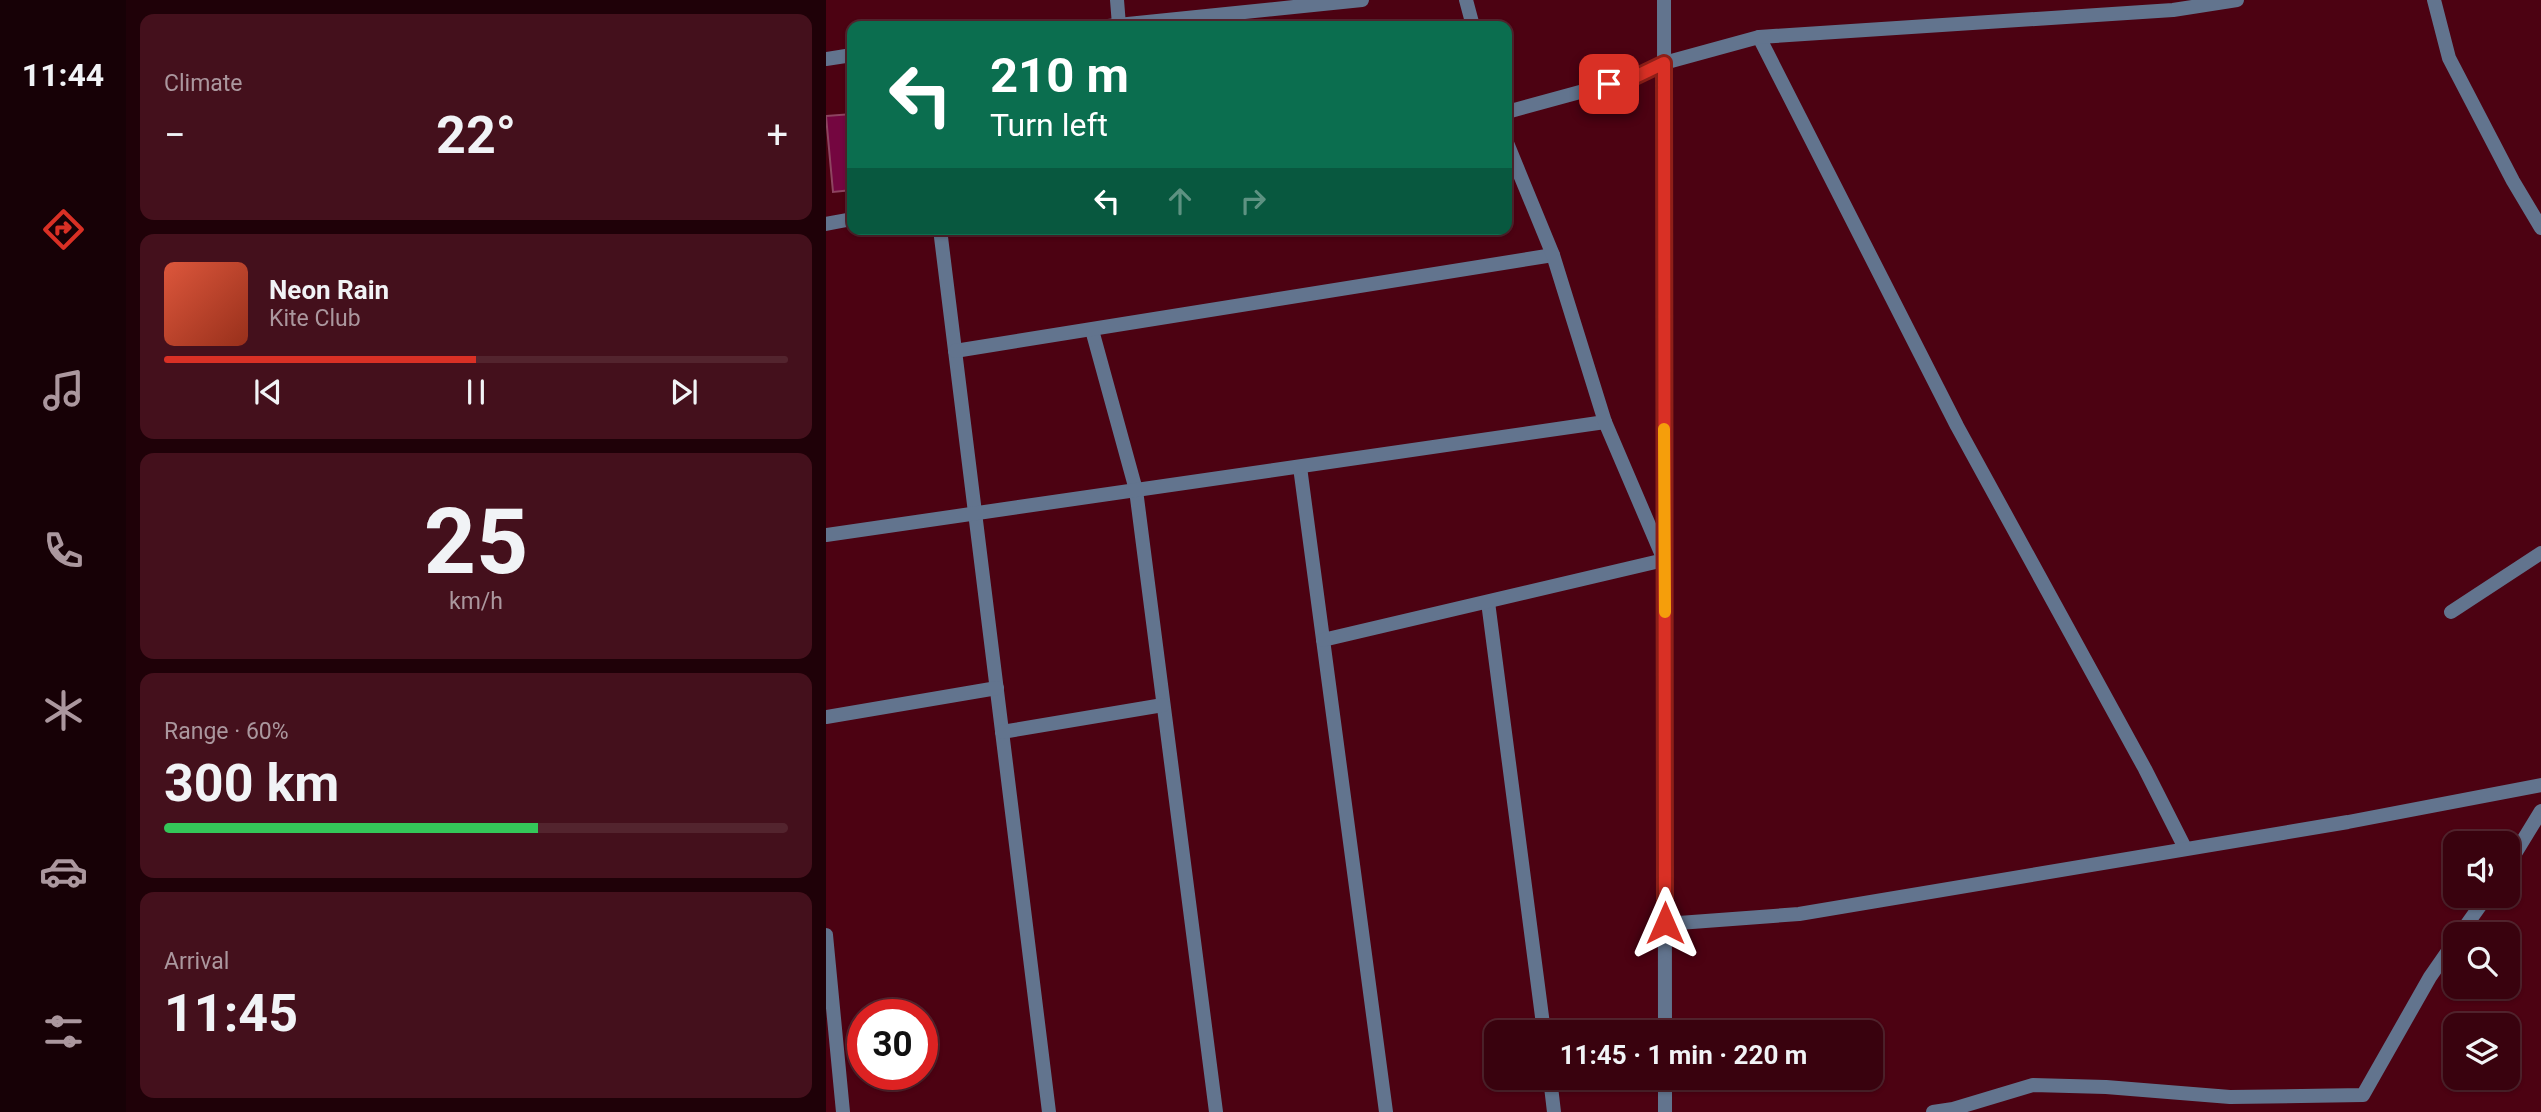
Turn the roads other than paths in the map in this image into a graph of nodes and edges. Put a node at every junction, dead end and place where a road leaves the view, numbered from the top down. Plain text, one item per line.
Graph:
1 (1117, 0) edge
2 (1362, 0) edge
3 (1466, 0) edge
4 (1664, 0) edge
5 (2237, 0) edge
6 (2434, 0) edge
7 (1114, 21) edge
8 (1161, 21) edge
9 (1472, 21) edge
10 (1759, 37) junction
11 (847, 56) edge
12 (826, 59) edge
13 (1664, 63) junction
14 (1512, 111) edge
15 (1512, 155) edge
16 (847, 220) edge
17 (826, 224) edge
18 (2541, 228) edge
19 (941, 235) edge
20 (1553, 254) junction
21 (1092, 330) junction
22 (955, 352) junction
23 (1605, 422) junction
24 (1300, 467) junction
25 (1136, 490) junction
26 (975, 513) junction
27 (826, 535) edge
28 (2541, 553) edge
29 (1664, 560) junction
30 (1488, 602) junction
31 (2451, 612) dead end
32 (1323, 640) junction
33 (997, 688) junction
34 (1163, 705) junction
35 (826, 717) edge
36 (1002, 732) junction
37 (2541, 785) edge
38 (2541, 811) edge
39 (2520, 845) edge
40 (2185, 848) junction
41 (1665, 923) junction
42 (826, 935) edge
43 (2443, 959) edge
44 (1542, 1020) edge
45 (1665, 1020) edge
46 (1551, 1090) edge
47 (1665, 1090) edge
48 (844, 1112) edge
49 (1049, 1112) edge
50 (1216, 1112) edge
51 (1386, 1112) edge
52 (1554, 1112) edge
53 (1665, 1112) edge
54 (1933, 1112) edge

1 - 7 street
2 - 8 street
3 - 9 street
4 - 13 street
5 - 10 street
6 - 18 street
10 - 13 street
10 - 40 street
11 - 12 street
13 - 14 street
13 - 29 street
15 - 20 street
16 - 17 street
19 - 22 street
20 - 21 street
20 - 23 street
21 - 22 street
21 - 25 street
22 - 26 street
23 - 24 street
23 - 29 street
24 - 25 street
24 - 32 street
25 - 26 street
25 - 34 street
26 - 27 street
26 - 33 street
28 - 31 street
29 - 30 street
29 - 41 street
30 - 32 street
30 - 44 street
32 - 51 street
33 - 35 street
33 - 36 street
34 - 36 street
34 - 50 street
36 - 49 street
37 - 40 street
38 - 39 street
40 - 41 street
41 - 45 street
42 - 48 street
43 - 54 street
46 - 52 street
47 - 53 street

